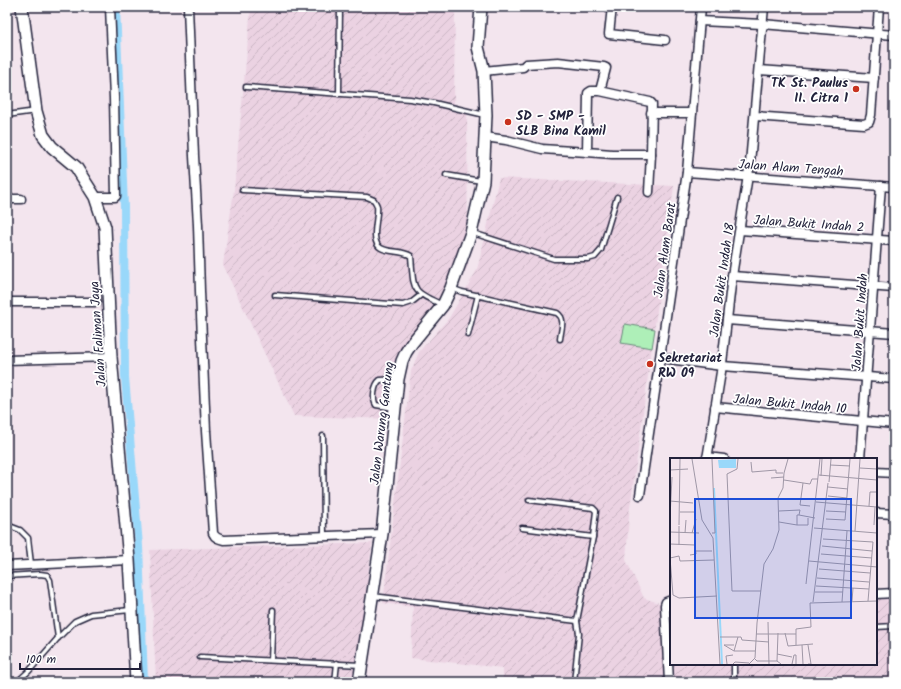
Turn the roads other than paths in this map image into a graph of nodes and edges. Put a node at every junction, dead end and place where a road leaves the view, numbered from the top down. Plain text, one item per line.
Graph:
1 (22, 7) edge
2 (110, 7) edge
3 (188, 7) edge
4 (340, 7) edge
5 (481, 7) edge
6 (612, 7) edge
7 (701, 7) edge
8 (764, 7) edge
9 (879, 7) edge
10 (700, 21) junction
11 (762, 24) junction
12 (877, 33) junction
13 (894, 35) edge
14 (665, 40) dead end
15 (759, 70) junction
16 (484, 71) junction
17 (874, 78) junction
18 (246, 87) dead end
19 (600, 91) junction
20 (339, 94) junction
21 (34, 111) junction
22 (692, 112) junction
23 (651, 113) junction
24 (8, 114) edge
25 (486, 115) junction
26 (755, 116) junction
27 (485, 137) junction
28 (586, 152) junction
29 (651, 154) junction
30 (687, 172) junction
31 (446, 176) dead end
32 (748, 176) junction
33 (483, 182) junction
34 (881, 186) junction
35 (894, 187) edge
36 (242, 190) dead end
37 (649, 192) dead end
38 (96, 195) junction
39 (617, 196) dead end
40 (7, 199) edge
41 (21, 200) dead end
42 (740, 230) junction
43 (471, 232) junction
44 (877, 240) junction
45 (894, 241) edge
46 (732, 276) junction
47 (873, 287) junction
48 (451, 288) junction
49 (894, 288) edge
50 (275, 295) dead end
51 (421, 295) junction
52 (478, 295) junction
53 (7, 302) edge
54 (96, 302) dead end
55 (443, 305) junction
56 (727, 320) junction
57 (870, 332) junction
58 (894, 333) edge
59 (468, 335) dead end
60 (560, 339) dead end
61 (111, 357) junction
62 (660, 358) junction
63 (7, 360) edge
64 (722, 366) junction
65 (866, 376) junction
66 (398, 379) junction
67 (894, 379) edge
68 (395, 408) junction
69 (715, 408) junction
70 (863, 422) junction
71 (894, 424) edge
72 (323, 436) dead end
73 (707, 458) edge
74 (860, 458) edge
75 (877, 472) edge
76 (894, 473) edge
77 (640, 495) dead end
78 (529, 500) dead end
79 (877, 514) edge
80 (894, 514) edge
81 (7, 525) edge
82 (522, 528) dead end
83 (382, 534) junction
84 (324, 536) junction
85 (593, 538) junction
86 (129, 560) junction
87 (31, 564) junction
88 (7, 566) edge
89 (7, 576) edge
90 (894, 593) edge
91 (877, 594) edge
92 (373, 596) junction
93 (670, 600) edge
94 (133, 610) junction
95 (273, 610) dead end
96 (578, 621) junction
97 (894, 626) edge
98 (877, 627) edge
99 (58, 638) junction
100 (200, 657) dead end
101 (271, 660) junction
102 (337, 663) junction
103 (361, 664) junction
104 (734, 665) edge
105 (17, 682) edge
106 (136, 682) edge
107 (335, 682) edge
108 (359, 682) edge
109 (574, 682) edge
110 (669, 682) edge
111 (734, 682) edge

1 - 21 street, Jalan Faliman Jaya
2 - 38 street
3 - 84 street
4 - 20 lane
5 - 16 street, Jalan Warung Gantung
6 - 14 street
7 - 10 street, Jalan Alam Barat
8 - 11 street, Jalan Bukit Indah 18
9 - 12 street
10 - 11 street
10 - 22 street, Jalan Alam Barat
11 - 12 street
11 - 15 street, Jalan Bukit Indah 18
12 - 13 street
12 - 17 street
15 - 17 street
15 - 26 street, Jalan Bukit Indah 18
16 - 19 street
16 - 25 street, Jalan Warung Gantung
17 - 26 street
18 - 20 lane
19 - 23 street
19 - 28 street
20 - 25 lane
21 - 24 lane
21 - 38 street, Jalan Faliman Jaya
22 - 23 street
22 - 30 street, Jalan Alam Barat
23 - 29 street
25 - 27 street, Jalan Warung Gantung
26 - 32 street, Jalan Bukit Indah 18
27 - 28 street
27 - 33 street, Jalan Warung Gantung
28 - 29 street
29 - 37 street
30 - 32 street, Jalan Alam Tengah
30 - 62 street, Jalan Alam Barat
31 - 33 lane
32 - 34 street, Jalan Alam Tengah
32 - 42 street, Jalan Bukit Indah 18
33 - 43 street, Jalan Warung Gantung
34 - 35 street, Jalan Alam Tengah
34 - 44 street, Jalan Bukit Indah
36 - 51 lane
38 - 61 street, Jalan Faliman Jaya
39 - 43 lane
40 - 41 street
42 - 44 street, Jalan Bukit Indah 2
42 - 46 street, Jalan Bukit Indah 18
43 - 48 street, Jalan Warung Gantung
44 - 45 street, Jalan Bukit Indah 2
44 - 47 street, Jalan Bukit Indah
46 - 47 street
46 - 56 street, Jalan Bukit Indah 18
47 - 49 street
47 - 57 street, Jalan Bukit Indah
48 - 52 lane
48 - 55 street, Jalan Warung Gantung
50 - 51 lane
51 - 55 lane
52 - 59 lane
52 - 60 lane
53 - 54 street
55 - 66 street, Jalan Warung Gantung
56 - 57 street
56 - 64 street, Jalan Bukit Indah 18
57 - 58 street
57 - 65 street, Jalan Bukit Indah
61 - 63 street
61 - 86 street, Jalan Faliman Jaya
62 - 64 street
62 - 77 street, Jalan Alam Barat
64 - 65 street
64 - 69 street, Jalan Bukit Indah 18
65 - 67 street
65 - 70 street, Jalan Bukit Indah
66 - 68 street, Jalan Warung Gantung
66 - 68 lane
68 - 83 street, Jalan Warung Gantung
69 - 70 street, Jalan Bukit Indah 10
69 - 73 street, Jalan Bukit Indah 18
70 - 71 street, Jalan Bukit Indah 10
70 - 74 street, Jalan Bukit Indah
72 - 84 lane
75 - 76 street
78 - 85 lane
79 - 80 street
81 - 87 lane
82 - 85 lane
83 - 84 street
83 - 92 street, Jalan Warung Gantung
85 - 96 lane
86 - 87 street
86 - 94 street, Jalan Faliman Jaya
87 - 88 street
89 - 99 lane
90 - 91 street
92 - 96 lane
92 - 103 street, Jalan Warung Gantung
93 - 110 street
94 - 99 lane
94 - 106 street, Jalan Faliman Jaya
95 - 101 lane
96 - 109 lane
97 - 98 lane
99 - 105 lane
100 - 101 lane
101 - 102 lane
102 - 103 lane
102 - 107 lane
103 - 108 street, Jalan Warung Gantung
104 - 111 lane

